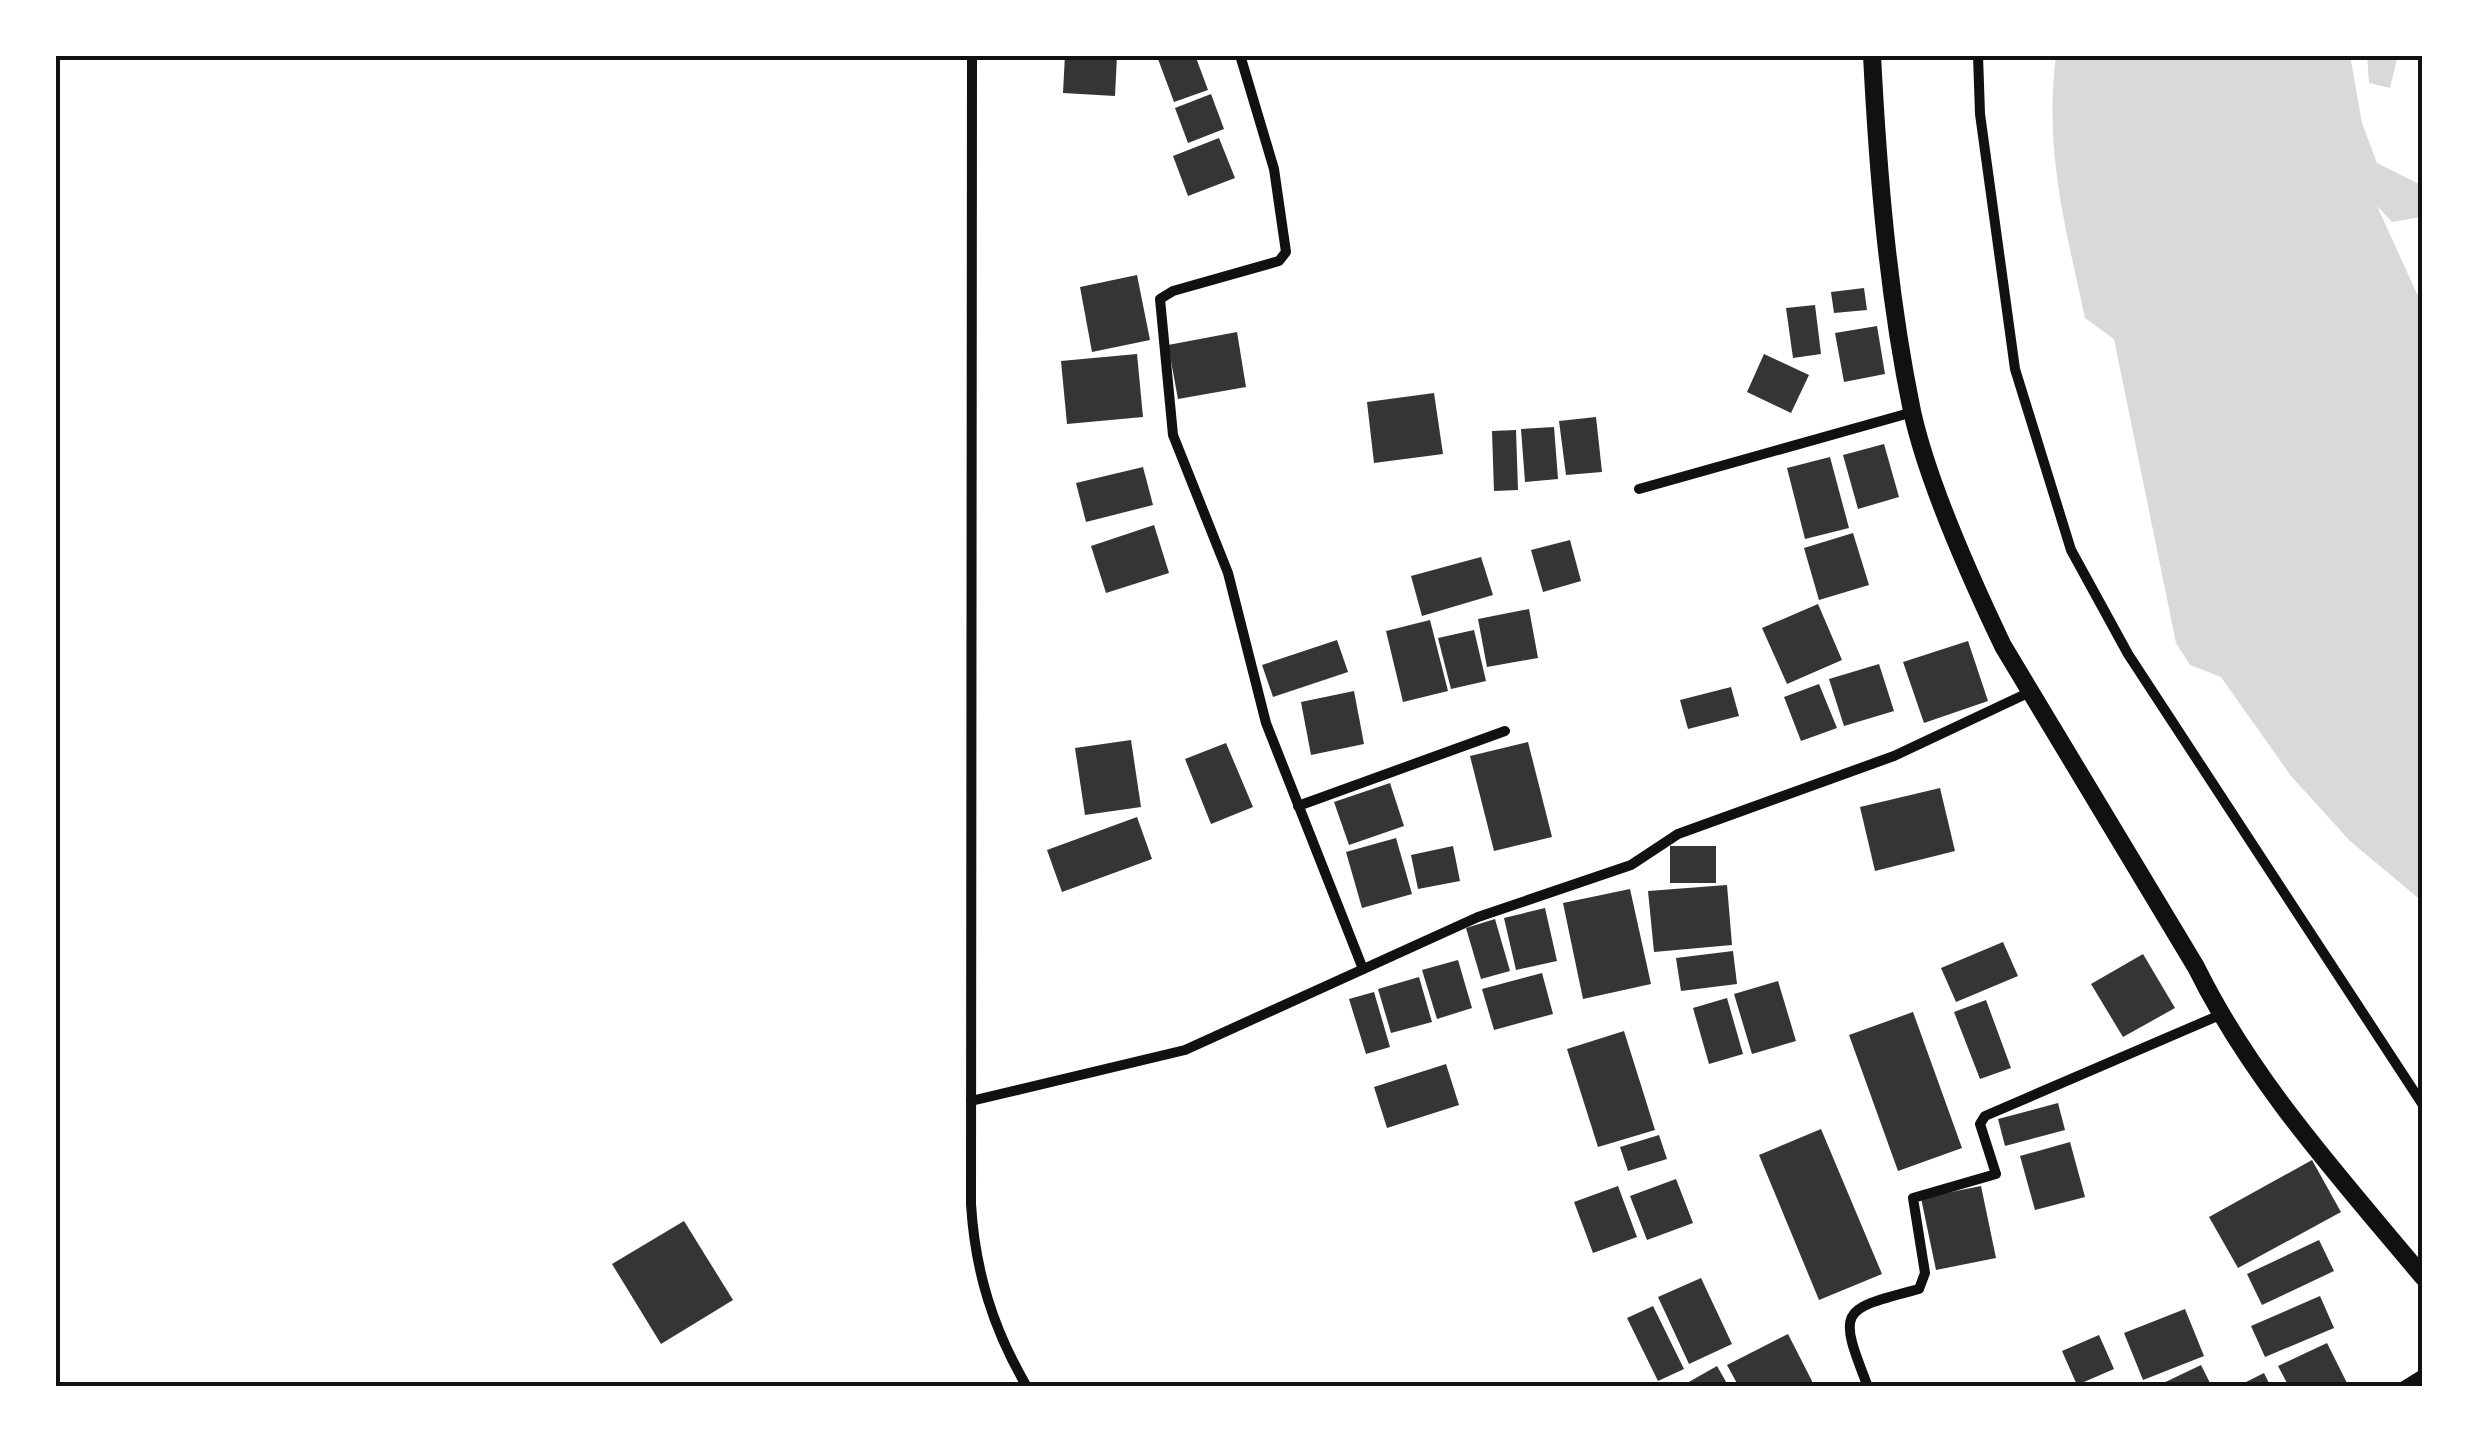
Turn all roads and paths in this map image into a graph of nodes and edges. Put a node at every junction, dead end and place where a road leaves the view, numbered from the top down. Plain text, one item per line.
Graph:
1 (972, 55) edge
2 (1240, 55) edge
3 (1872, 55) edge
4 (1978, 55) edge
5 (1912, 412) junction
6 (1639, 489) dead end
7 (2030, 692) junction
8 (1505, 731) dead end
9 (1298, 806) junction
10 (1363, 969) junction
11 (2220, 1016) junction
12 (971, 1101) junction
13 (2423, 1105) edge
14 (2423, 1277) edge
15 (2423, 1374) edge
16 (1027, 1387) edge
17 (1868, 1387) edge
18 (2402, 1387) edge

1 - 12 street
2 - 9 street
3 - 5 street
4 - 13 street
5 - 6 street
5 - 7 street
7 - 10 street
7 - 11 street
8 - 9 street
9 - 10 street
10 - 12 street
11 - 14 street
11 - 17 street
12 - 16 street
15 - 18 street

